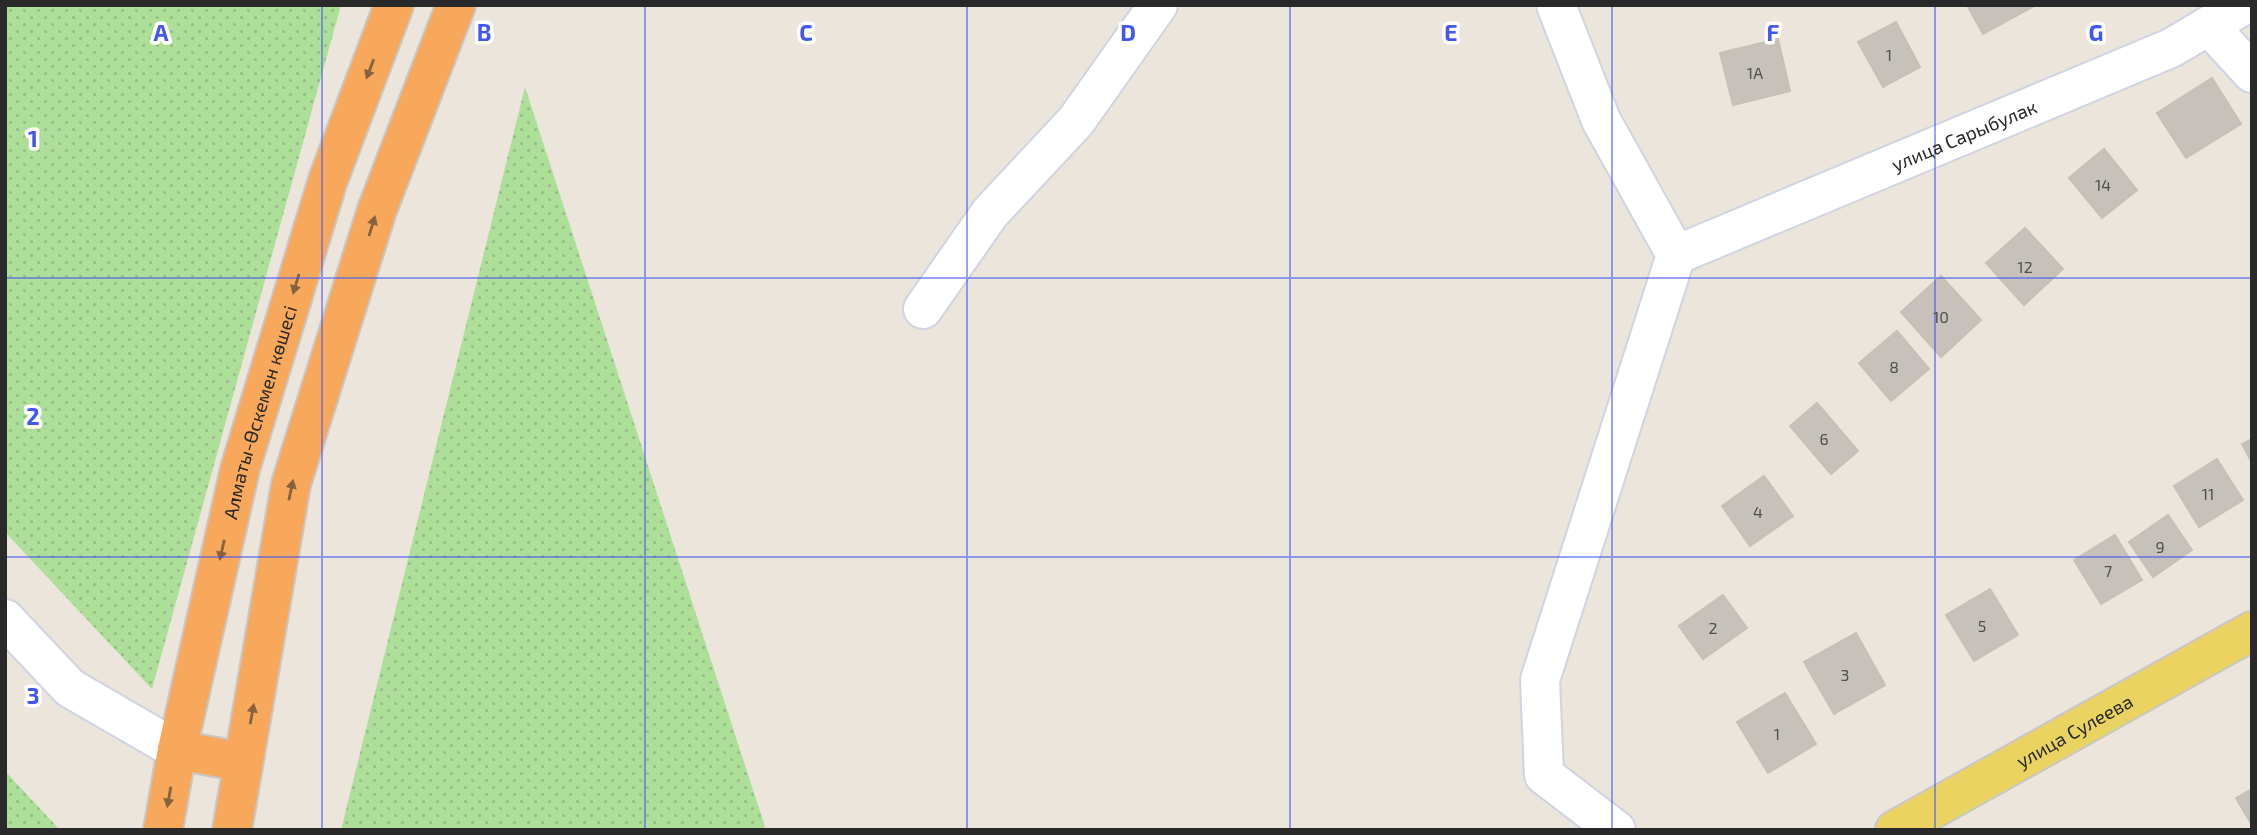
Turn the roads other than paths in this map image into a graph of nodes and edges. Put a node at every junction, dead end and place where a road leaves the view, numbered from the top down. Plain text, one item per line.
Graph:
1 (394, 5) edge
2 (456, 5) edge
3 (1158, 5) edge
4 (1556, 5) edge
5 (2244, 5) edge
6 (2208, 26) junction
7 (2252, 73) edge
8 (1676, 255) junction
9 (923, 309) dead end
10 (5, 619) edge
11 (2252, 631) edge
12 (177, 750) junction
13 (243, 762) junction
14 (163, 830) edge
15 (232, 830) edge
16 (1616, 830) edge
17 (1895, 830) edge

1 -> 12 highway, Алматы-Өскемен көшесі
13 -> 2 highway
3 - 9 street
4 - 8 street
5 - 6 street, улица Сарыбулак
6 - 7 street
6 - 8 street, улица Сарыбулак
8 - 16 street
10 - 12 street
11 - 17 main road, улица Сулеева
12 - 13 highway
12 -> 14 highway, Алматы-Өскемен көшесі
13 - 15 highway

